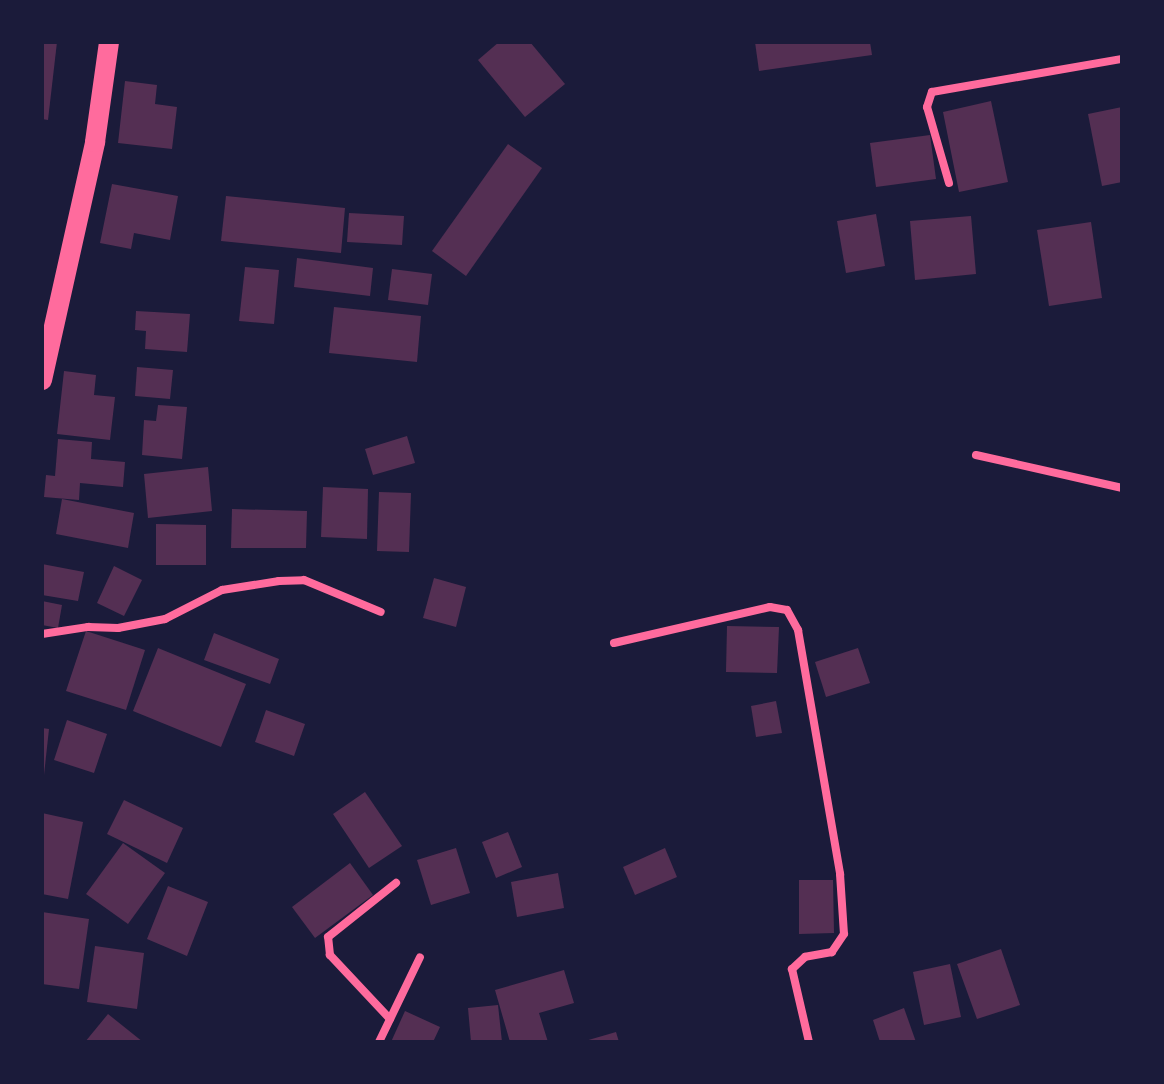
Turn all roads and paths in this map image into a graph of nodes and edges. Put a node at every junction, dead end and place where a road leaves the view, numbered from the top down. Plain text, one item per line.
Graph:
1 (109, 42) edge
2 (1122, 59) edge
3 (949, 183) dead end
4 (42, 380) edge
5 (976, 455) dead end
6 (1122, 488) edge
7 (381, 612) dead end
8 (42, 634) edge
9 (614, 643) dead end
10 (396, 883) dead end
11 (420, 957) dead end
12 (390, 1019) junction
13 (379, 1042) edge
14 (809, 1042) edge

1 - 4 main road
2 - 3 street
5 - 6 street
7 - 8 street
9 - 14 street
10 - 12 street
11 - 12 street
12 - 13 street

